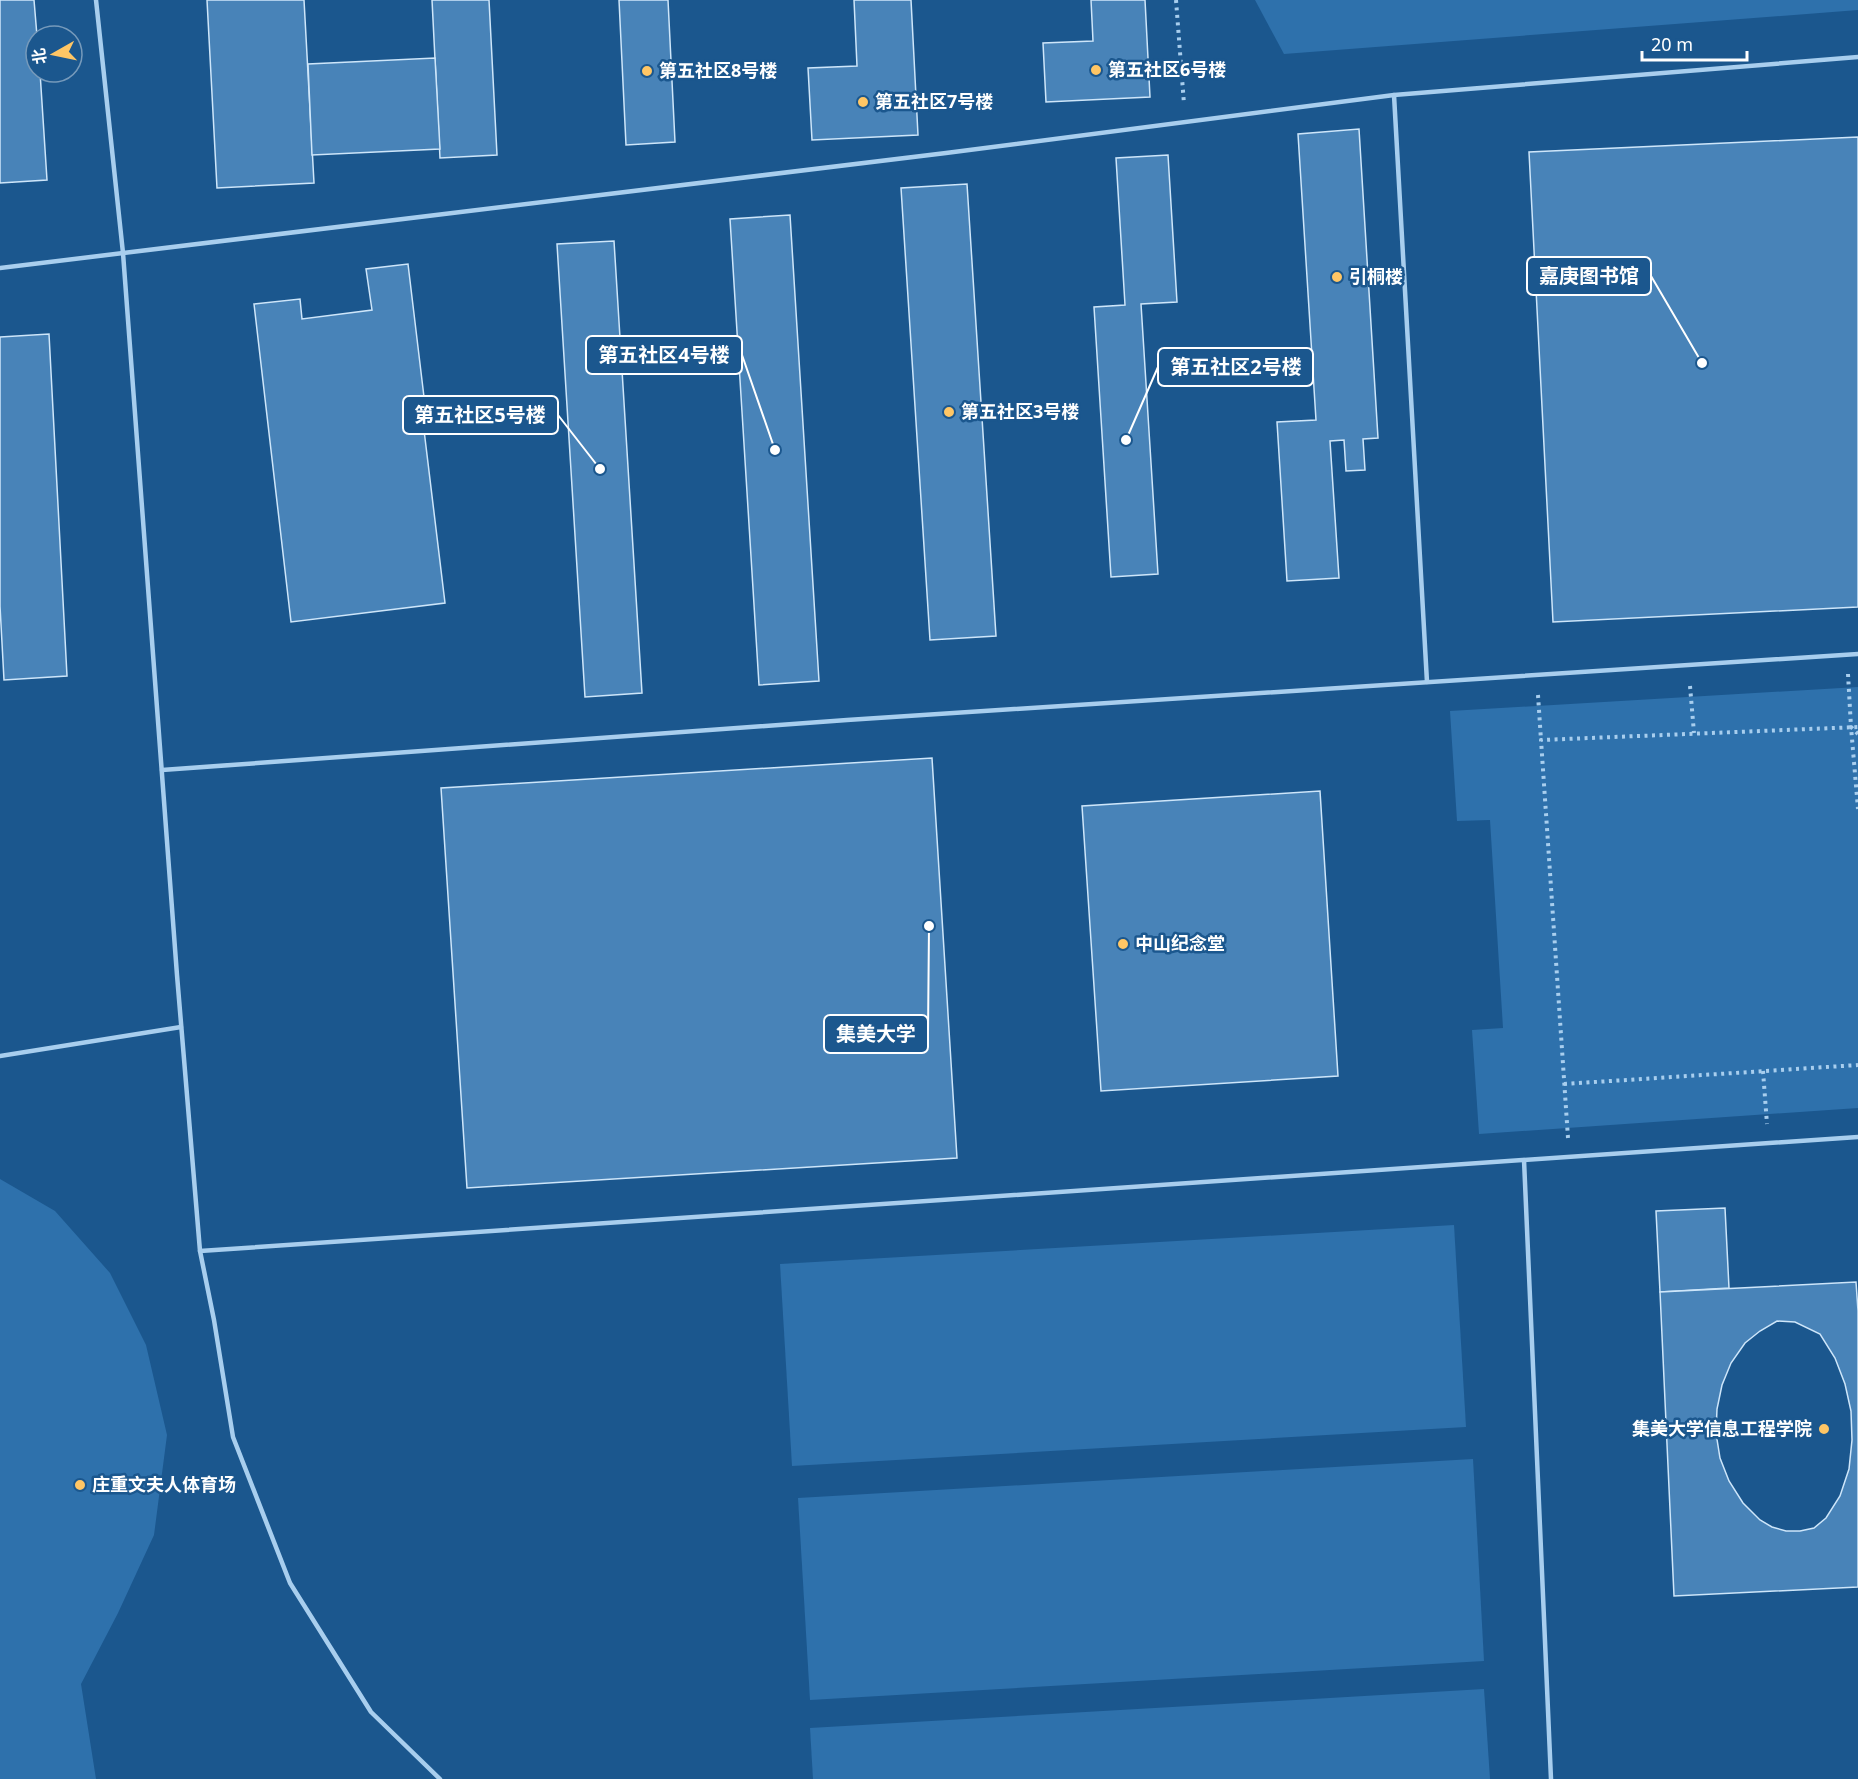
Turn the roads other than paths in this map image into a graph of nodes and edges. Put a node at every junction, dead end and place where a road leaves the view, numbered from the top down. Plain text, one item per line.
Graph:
1 (96, 0) edge
2 (1858, 57) edge
3 (1394, 95) junction
4 (123, 253) junction
5 (0, 268) edge
6 (1858, 654) edge
7 (1427, 682) junction
8 (162, 770) junction
9 (181, 1027) junction
10 (0, 1056) edge
11 (1858, 1137) edge
12 (1524, 1160) junction
13 (200, 1251) junction
14 (440, 1779) edge
15 (1551, 1779) edge

1 - 4 lane
2 - 3 lane
3 - 4 lane
3 - 7 lane
4 - 5 lane
4 - 8 lane
6 - 7 lane
7 - 8 lane
8 - 9 lane
9 - 10 lane
9 - 13 lane
11 - 12 lane
12 - 13 lane
12 - 15 lane
13 - 14 lane

